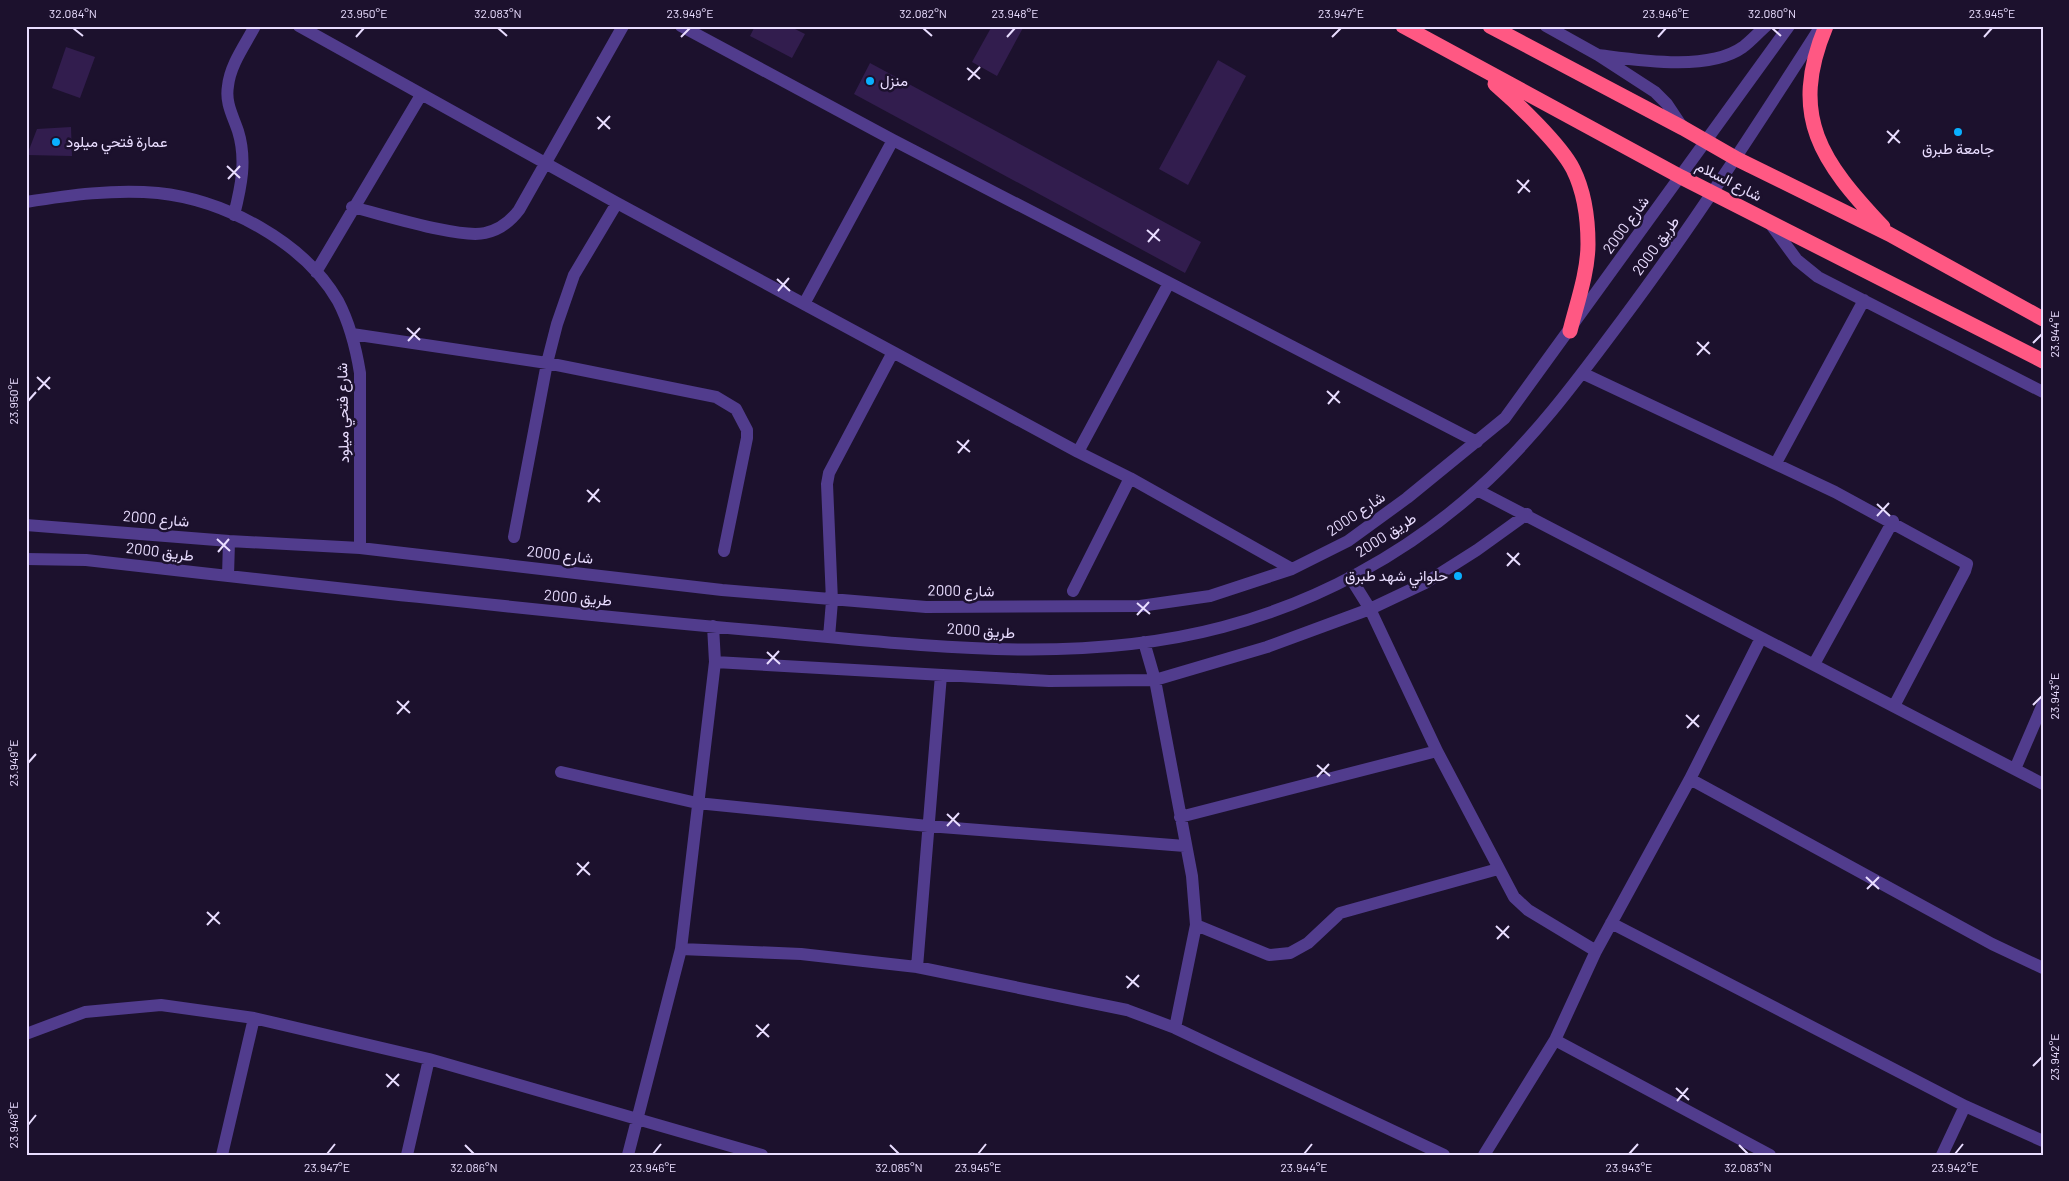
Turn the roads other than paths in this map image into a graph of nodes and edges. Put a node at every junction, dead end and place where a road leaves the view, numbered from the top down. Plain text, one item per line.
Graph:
1 (255, 26) edge
2 (299, 26) edge
3 (623, 26) edge
4 (681, 26) edge
5 (1403, 26) edge
6 (1490, 26) edge
7 (1546, 26) edge
8 (1766, 26) edge
9 (1789, 26) edge
10 (1820, 26) edge
11 (1826, 26) edge
12 (1598, 55) junction
13 (1472, 64) junction
14 (421, 95) junction
15 (1683, 128) junction
16 (893, 140) junction
17 (1706, 142) junction
18 (1736, 159) junction
19 (546, 164) junction
20 (1681, 176) junction
21 (1714, 193) junction
22 (26, 202) edge
23 (617, 203) junction
24 (352, 207) junction
25 (234, 215) junction
26 (1768, 220) junction
27 (1889, 234) junction
28 (316, 272) junction
29 (1169, 283) junction
30 (1864, 300) junction
31 (804, 304) junction
32 (2043, 319) edge
33 (1570, 330) junction
34 (352, 334) junction
35 (894, 352) junction
36 (2043, 361) edge
37 (547, 363) junction
38 (1582, 374) junction
39 (2043, 392) edge
40 (1477, 442) junction
41 (1078, 452) junction
42 (1776, 463) junction
43 (1130, 478) junction
44 (1477, 490) junction
45 (1527, 514) junction
46 (1892, 522) junction
47 (26, 525) edge
48 (514, 537) dead end
49 (229, 541) junction
50 (360, 548) junction
51 (724, 551) dead end
52 (26, 559) edge
53 (1292, 569) junction
54 (228, 576) junction
55 (1350, 578) junction
56 (1073, 591) dead end
57 (832, 601) junction
58 (1370, 609) junction
59 (713, 626) junction
60 (829, 636) junction
61 (1761, 638) junction
62 (1144, 642) junction
63 (715, 662) junction
64 (1814, 664) junction
65 (940, 675) junction
66 (1155, 680) junction
67 (2043, 704) edge
68 (1894, 706) junction
69 (1436, 751) junction
70 (2015, 769) junction
71 (561, 772) dead end
72 (1690, 779) junction
73 (2043, 784) edge
74 (697, 803) junction
75 (1180, 817) junction
76 (928, 826) junction
77 (1185, 846) junction
78 (1498, 869) junction
79 (1611, 923) junction
80 (1196, 925) junction
81 (681, 949) junction
82 (1596, 951) junction
83 (918, 967) junction
84 (2043, 968) edge
85 (254, 1018) junction
86 (1174, 1028) junction
87 (26, 1034) edge
88 (1555, 1040) junction
89 (429, 1059) junction
90 (1965, 1106) junction
91 (636, 1120) junction
92 (2043, 1141) edge
93 (222, 1155) edge
94 (407, 1155) edge
95 (628, 1155) edge
96 (762, 1155) edge
97 (1444, 1155) edge
98 (1484, 1155) edge
99 (1770, 1155) edge
100 (1942, 1155) edge

1 - 25 street
2 - 14 street
3 - 19 street
4 - 16 street
5 - 13 highway, شارع السلام
6 - 15 highway, شارع السلام
7 - 12 street
8 - 12 street
9 - 17 street, شارع 2000
10 - 18 street, طريق 2000
11 - 27 highway
12 - 15 street
13 - 20 highway, شارع السلام
13 - 33 highway
14 - 19 street
14 - 24 street
15 - 17 highway, شارع السلام
16 - 29 street
16 - 31 street
17 - 18 highway, شارع السلام
17 - 20 street, شارع 2000
18 - 21 street, طريق 2000
18 - 27 highway, شارع السلام
19 - 23 street
19 - 24 street
20 - 21 highway, شارع السلام
20 - 33 street, شارع 2000
21 - 26 highway, شارع السلام
21 - 38 street, طريق 2000
22 - 25 street, شارع فتحي ميلود
23 - 31 street
23 - 37 street
24 - 28 street
25 - 28 street, شارع فتحي ميلود
26 - 30 street
26 - 36 highway, شارع السلام
27 - 32 highway, شارع السلام
28 - 34 street, شارع فتحي ميلود
29 - 40 street
29 - 41 street
30 - 39 street
30 - 42 street
31 - 35 street
33 - 40 street, شارع 2000
34 - 37 street
34 - 50 street, شارع فتحي ميلود
35 - 41 street
35 - 57 street
37 - 48 street
37 - 51 street
38 - 42 street
38 - 44 street, طريق 2000
40 - 53 street, شارع 2000
41 - 43 street
42 - 46 street
43 - 53 street
43 - 56 street
44 - 45 street
44 - 55 street, طريق 2000
45 - 58 street
45 - 61 street
46 - 64 street
46 - 68 street
47 - 49 street, شارع 2000
49 - 50 street, شارع 2000
49 - 54 street
50 - 57 street, شارع 2000
52 - 54 street, طريق 2000
53 - 57 street, شارع 2000
54 - 59 street, طريق 2000
55 - 58 street
55 - 62 street, طريق 2000
57 - 60 street
58 - 66 street
58 - 69 street
59 - 60 street, طريق 2000
59 - 63 street
60 - 62 street, طريق 2000
61 - 64 street
61 - 72 street
62 - 66 street
63 - 65 street
63 - 74 street
64 - 68 street
65 - 66 street
65 - 76 street
66 - 75 street
67 - 70 street
68 - 70 street
69 - 75 street
69 - 78 street
70 - 73 street
71 - 74 street
72 - 79 street
72 - 84 street
74 - 76 street
74 - 81 street
75 - 77 street
76 - 77 street
76 - 83 street
77 - 80 street
78 - 80 street
78 - 82 street
79 - 82 street
79 - 90 street
80 - 86 street
81 - 83 street
81 - 91 street
82 - 88 street
83 - 86 street
85 - 87 street
85 - 89 street
85 - 93 street
86 - 97 street
88 - 98 street
88 - 99 street
89 - 91 street
89 - 94 street
90 - 92 street
90 - 100 street
91 - 95 street
91 - 96 street

